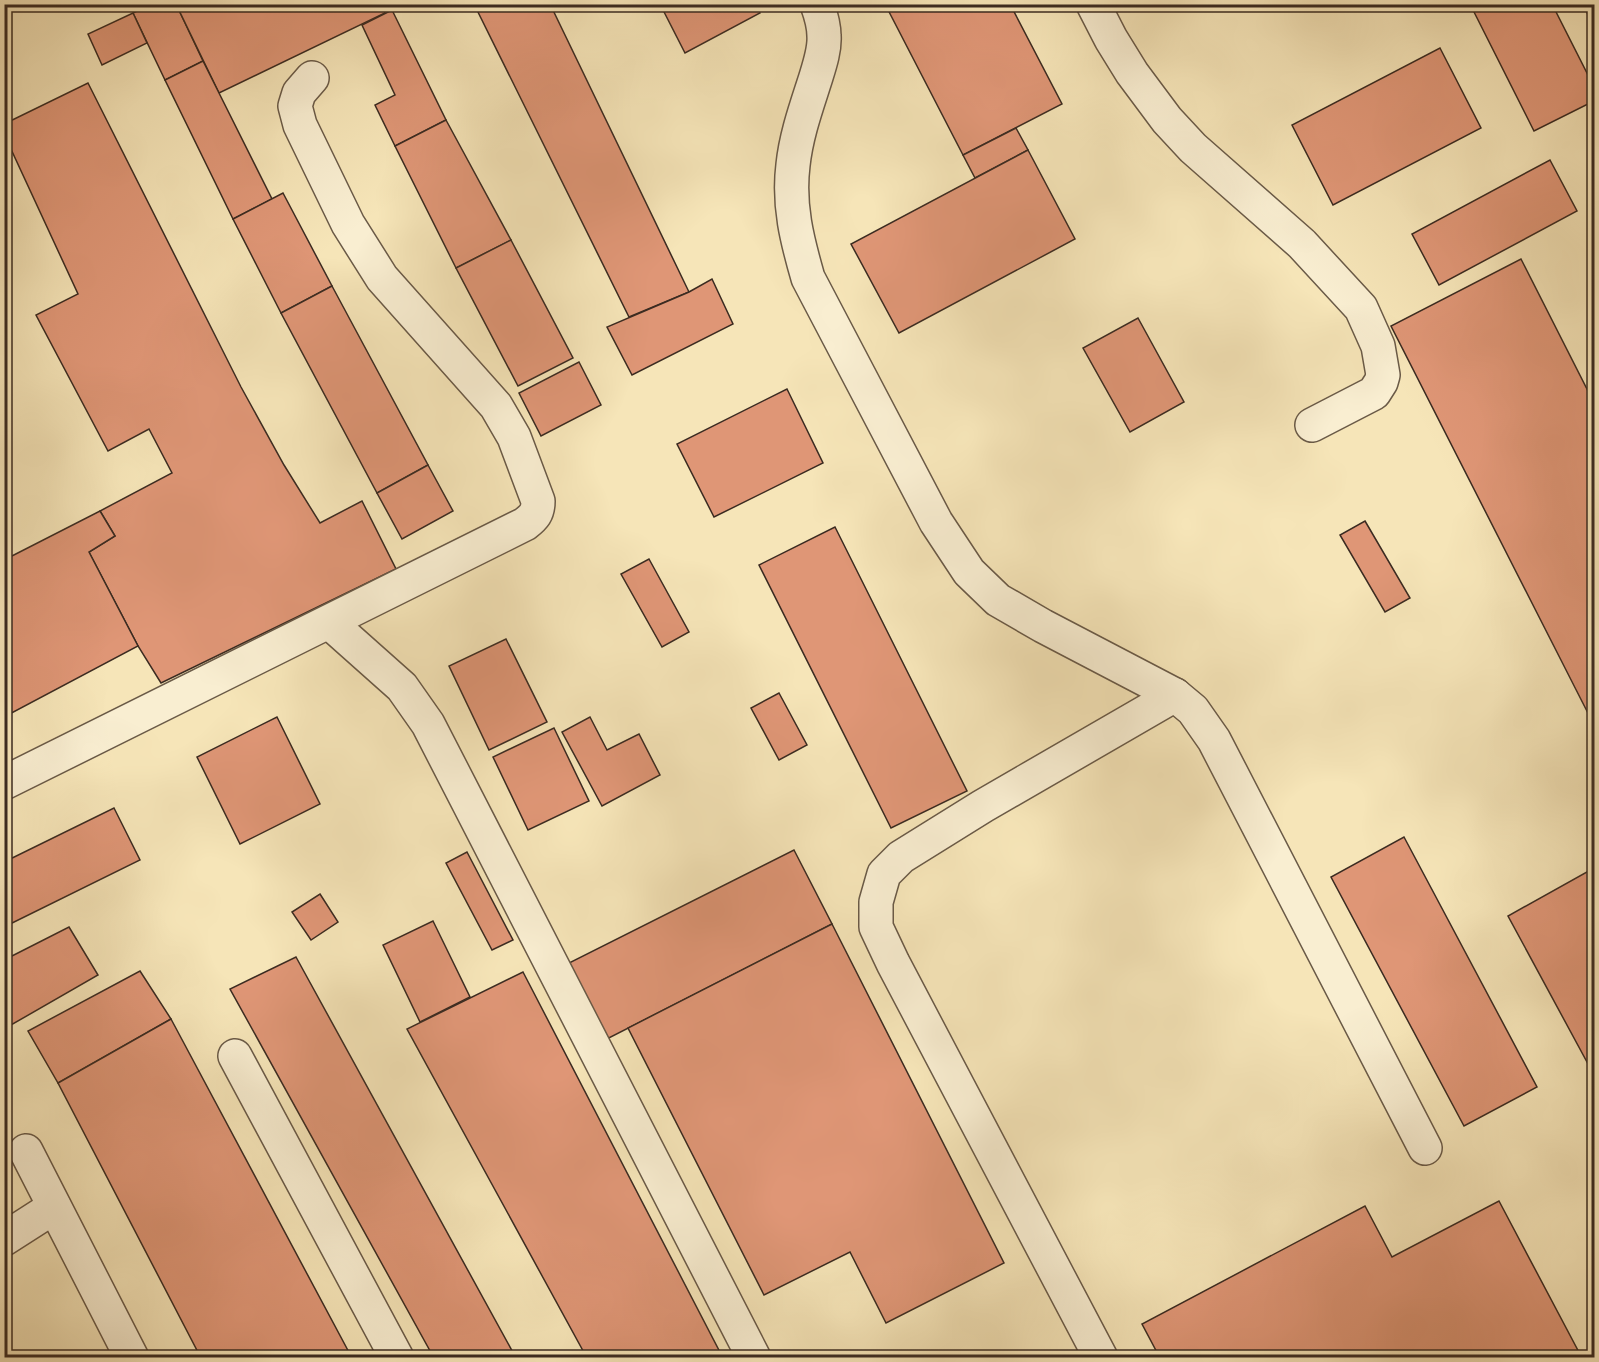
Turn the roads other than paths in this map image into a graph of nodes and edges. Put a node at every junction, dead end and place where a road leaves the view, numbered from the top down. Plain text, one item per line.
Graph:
1 (817, 4) edge
2 (1093, 4) edge
3 (312, 78) dead end
4 (1312, 425) dead end
5 (329, 622) junction
6 (1175, 695) junction
7 (4, 783) edge
8 (235, 1056) dead end
9 (1425, 1148) dead end
10 (26, 1151) dead end
11 (54, 1207) junction
12 (4, 1239) edge
13 (132, 1358) edge
14 (397, 1358) edge
15 (754, 1358) edge
16 (1101, 1358) edge

1 - 6 lane
2 - 4 lane
3 - 5 lane
5 - 7 lane
5 - 15 lane
6 - 9 lane
6 - 16 lane
8 - 14 lane
10 - 11 lane
11 - 12 lane
11 - 13 lane

